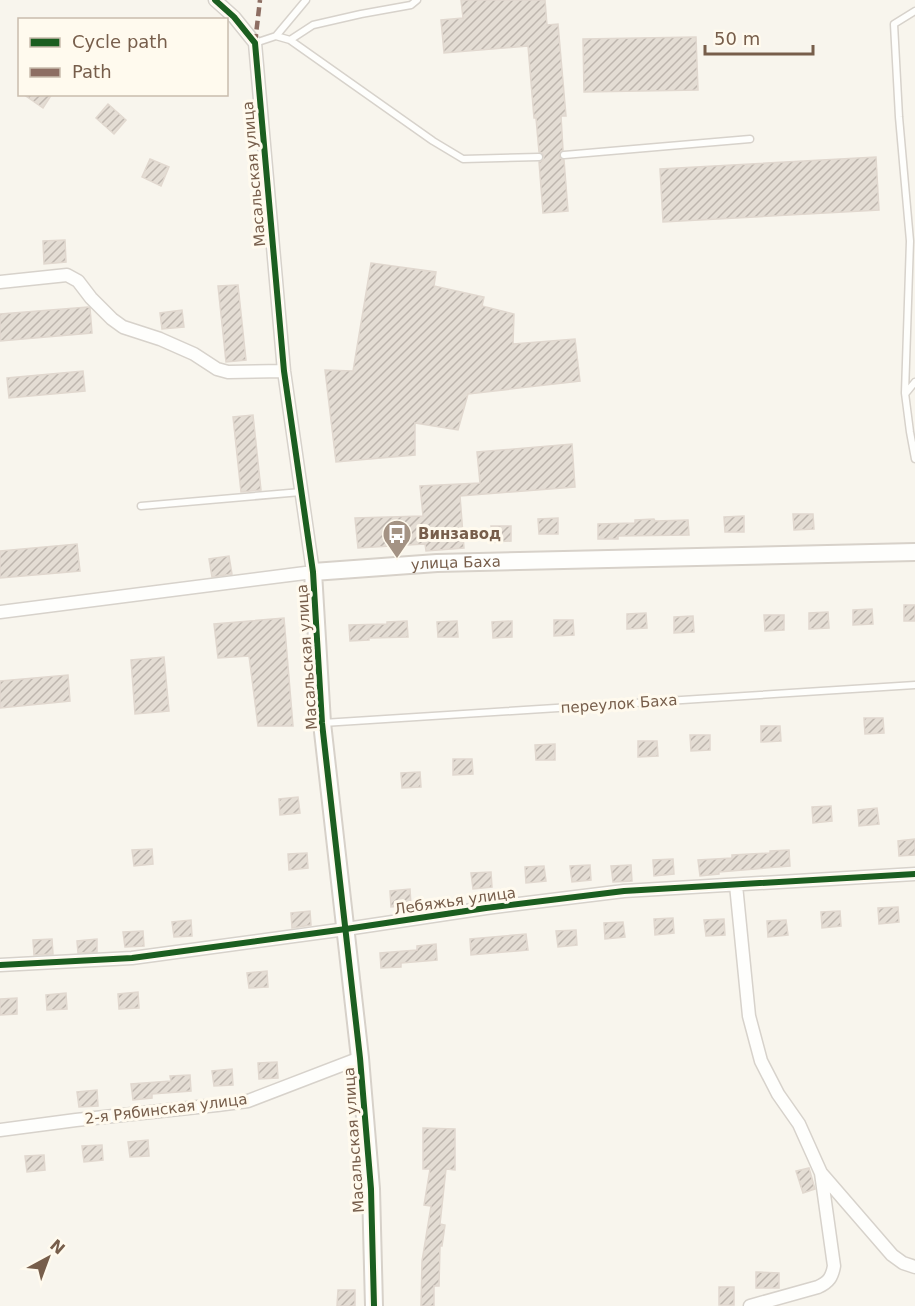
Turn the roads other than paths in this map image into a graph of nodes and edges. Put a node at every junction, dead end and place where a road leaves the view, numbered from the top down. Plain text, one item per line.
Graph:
1 (215, 0) edge
2 (306, 0) edge
3 (417, 0) edge
4 (915, 11) edge
5 (276, 36) junction
6 (290, 40) junction
7 (255, 43) junction
8 (750, 140) dead end
9 (564, 155) dead end
10 (539, 157) dead end
11 (0, 282) edge
12 (284, 371) junction
13 (915, 382) edge
14 (905, 393) junction
15 (915, 459) edge
16 (301, 492) junction
17 (141, 506) dead end
18 (915, 552) edge
19 (313, 572) junction
20 (0, 612) edge
21 (915, 686) edge
22 (322, 723) junction
23 (915, 874) edge
24 (736, 885) junction
25 (346, 929) junction
26 (0, 964) edge
27 (360, 1058) junction
28 (0, 1130) edge
29 (821, 1173) junction
30 (915, 1267) edge
31 (374, 1306) edge
32 (750, 1306) edge

1 - 7 street
2 - 5 lane
3 - 6 lane
4 - 14 lane
5 - 6 lane
5 - 7 lane
6 - 10 lane
7 - 12 street, Масальская улица
8 - 9 lane
11 - 12 street
12 - 16 street, Масальская улица
13 - 14 lane
14 - 15 lane
16 - 17 lane
16 - 19 street, Масальская улица
18 - 19 street, улица Баха
19 - 20 street, улица Баха
19 - 22 street, Масальская улица
21 - 22 lane, переулок Баха
22 - 25 street, Масальская улица
23 - 24 street, Лебяжья улица
24 - 25 street, Лебяжья улица
24 - 29 street
25 - 26 street, Лебяжья улица
25 - 27 street, Масальская улица
27 - 28 street, 2-я Рябинская улица
27 - 31 street, Масальская улица
29 - 30 street
29 - 32 street

